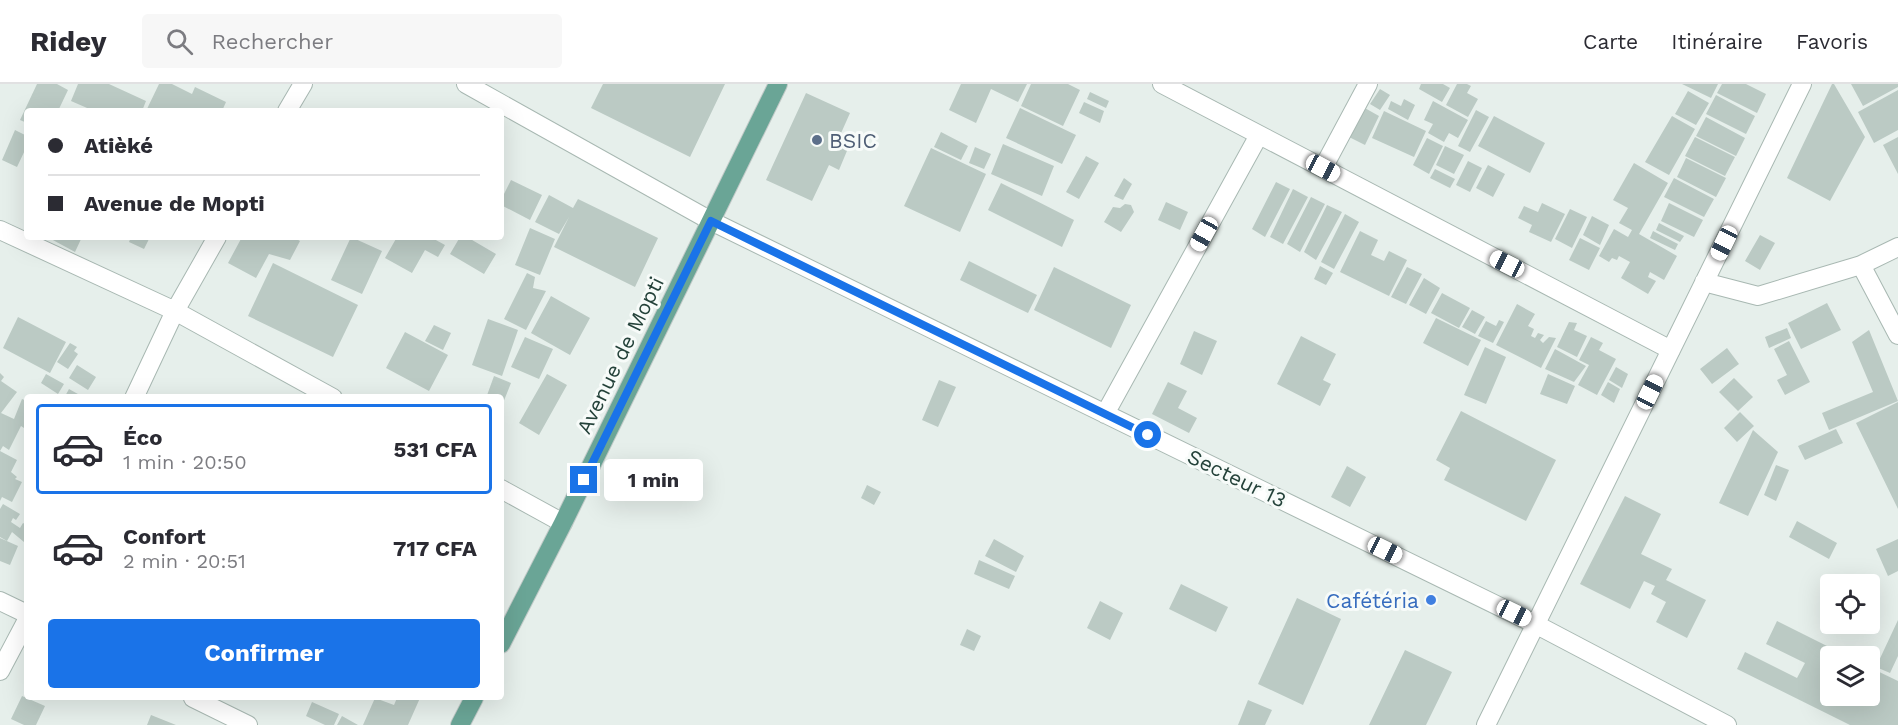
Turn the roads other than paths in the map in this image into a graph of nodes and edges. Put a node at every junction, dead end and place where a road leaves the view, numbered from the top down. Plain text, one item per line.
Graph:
1 (303, 84) edge
2 (466, 84) edge
3 (778, 84) edge
4 (1162, 84) edge
5 (1368, 84) edge
6 (1803, 84) edge
7 (289, 108) edge
8 (1259, 135) junction
9 (1323, 168) junction
10 (711, 221) junction
11 (0, 230) edge
12 (215, 240) edge
13 (1898, 247) edge
14 (1861, 265) junction
15 (1704, 282) junction
16 (175, 311) junction
17 (1898, 334) edge
18 (1671, 350) junction
19 (136, 394) edge
20 (326, 394) edge
21 (1106, 414) junction
22 (504, 491) edge
23 (563, 523) junction
24 (0, 601) edge
25 (24, 613) edge
26 (1535, 624) junction
27 (24, 626) edge
28 (504, 638) edge
29 (0, 671) edge
30 (197, 700) edge
31 (473, 700) edge
32 (248, 725) edge
33 (460, 725) edge
34 (1486, 725) edge
35 (1726, 725) edge

1 - 7 street
2 - 10 street, Secteur 13
3 - 10 main road, Avenue de Mopti
4 - 8 street
5 - 9 street
6 - 15 street
8 - 9 street
8 - 21 street
9 - 18 street
10 - 21 street, Secteur 13
10 - 23 main road, Avenue de Mopti
11 - 16 street
12 - 16 street
13 - 14 street
14 - 15 street
14 - 17 street
15 - 18 street
16 - 19 street
16 - 20 street
18 - 26 street
21 - 26 street, Secteur 13
22 - 23 street
23 - 28 main road, Avenue de Mopti
24 - 25 street
26 - 34 street
26 - 35 street, Secteur 13
27 - 29 street
30 - 32 street
31 - 33 main road

